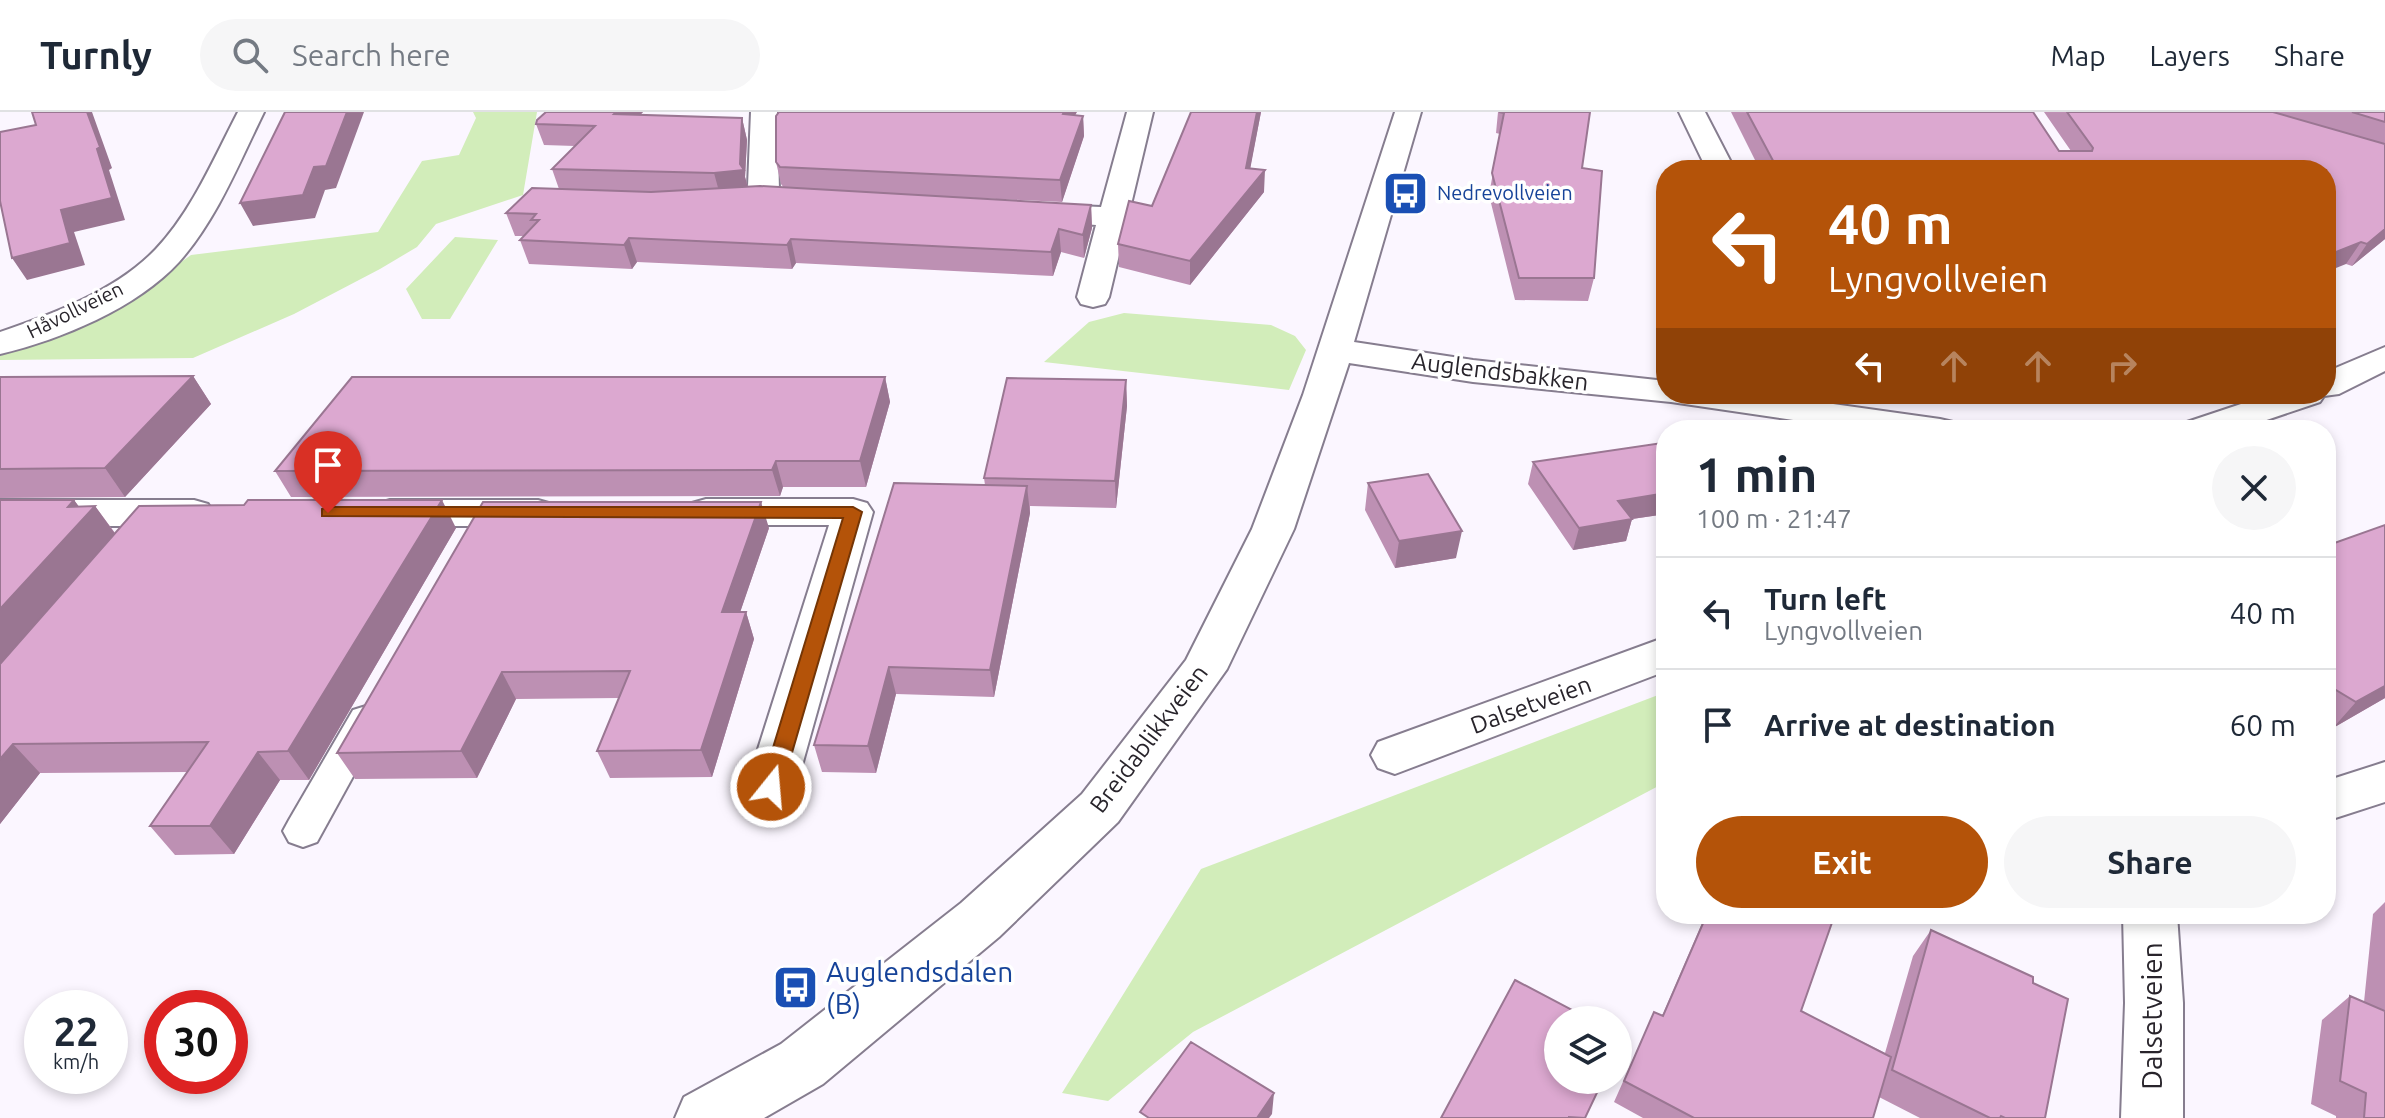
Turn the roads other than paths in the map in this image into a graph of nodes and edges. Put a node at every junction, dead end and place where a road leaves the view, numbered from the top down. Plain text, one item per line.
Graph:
1 (251, 112) edge
2 (764, 112) edge
3 (1140, 112) edge
4 (1408, 112) edge
5 (1692, 112) edge
6 (1716, 160) edge
7 (848, 205) edge
8 (1007, 212) edge
9 (1112, 217) junction
10 (1093, 297) dead end
11 (0, 344) edge
12 (1335, 350) junction
13 (2385, 358) edge
14 (2336, 381) edge
15 (1656, 391) edge
16 (1755, 404) edge
17 (2277, 404) edge
18 (1869, 420) edge
19 (2230, 420) edge
20 (0, 513) edge
21 (157, 513) junction
22 (234, 513) edge
23 (359, 513) edge
24 (577, 513) edge
25 (669, 513) edge
26 (128, 547) edge
27 (1656, 657) edge
28 (382, 693) edge
29 (1395, 755) dead end
30 (2385, 782) edge
31 (771, 787) dead end
32 (2336, 798) edge
33 (303, 831) dead end
34 (2150, 924) edge
35 (706, 1118) edge
36 (2152, 1118) edge

1 - 11 street, Håvollveien
2 - 7 street
3 - 9 street
4 - 12 street, Breidablikkveien
5 - 6 street
8 - 9 street
9 - 10 street
12 - 15 street, Auglendsbakken
12 - 35 street, Breidablikkveien
13 - 14 street
16 - 18 street
17 - 19 street
20 - 21 street
21 - 22 street
21 - 26 lane
23 - 24 street
25 - 31 street
27 - 29 street, Dalsetveien
28 - 33 lane
30 - 32 street
34 - 36 street, Dalsetveien

